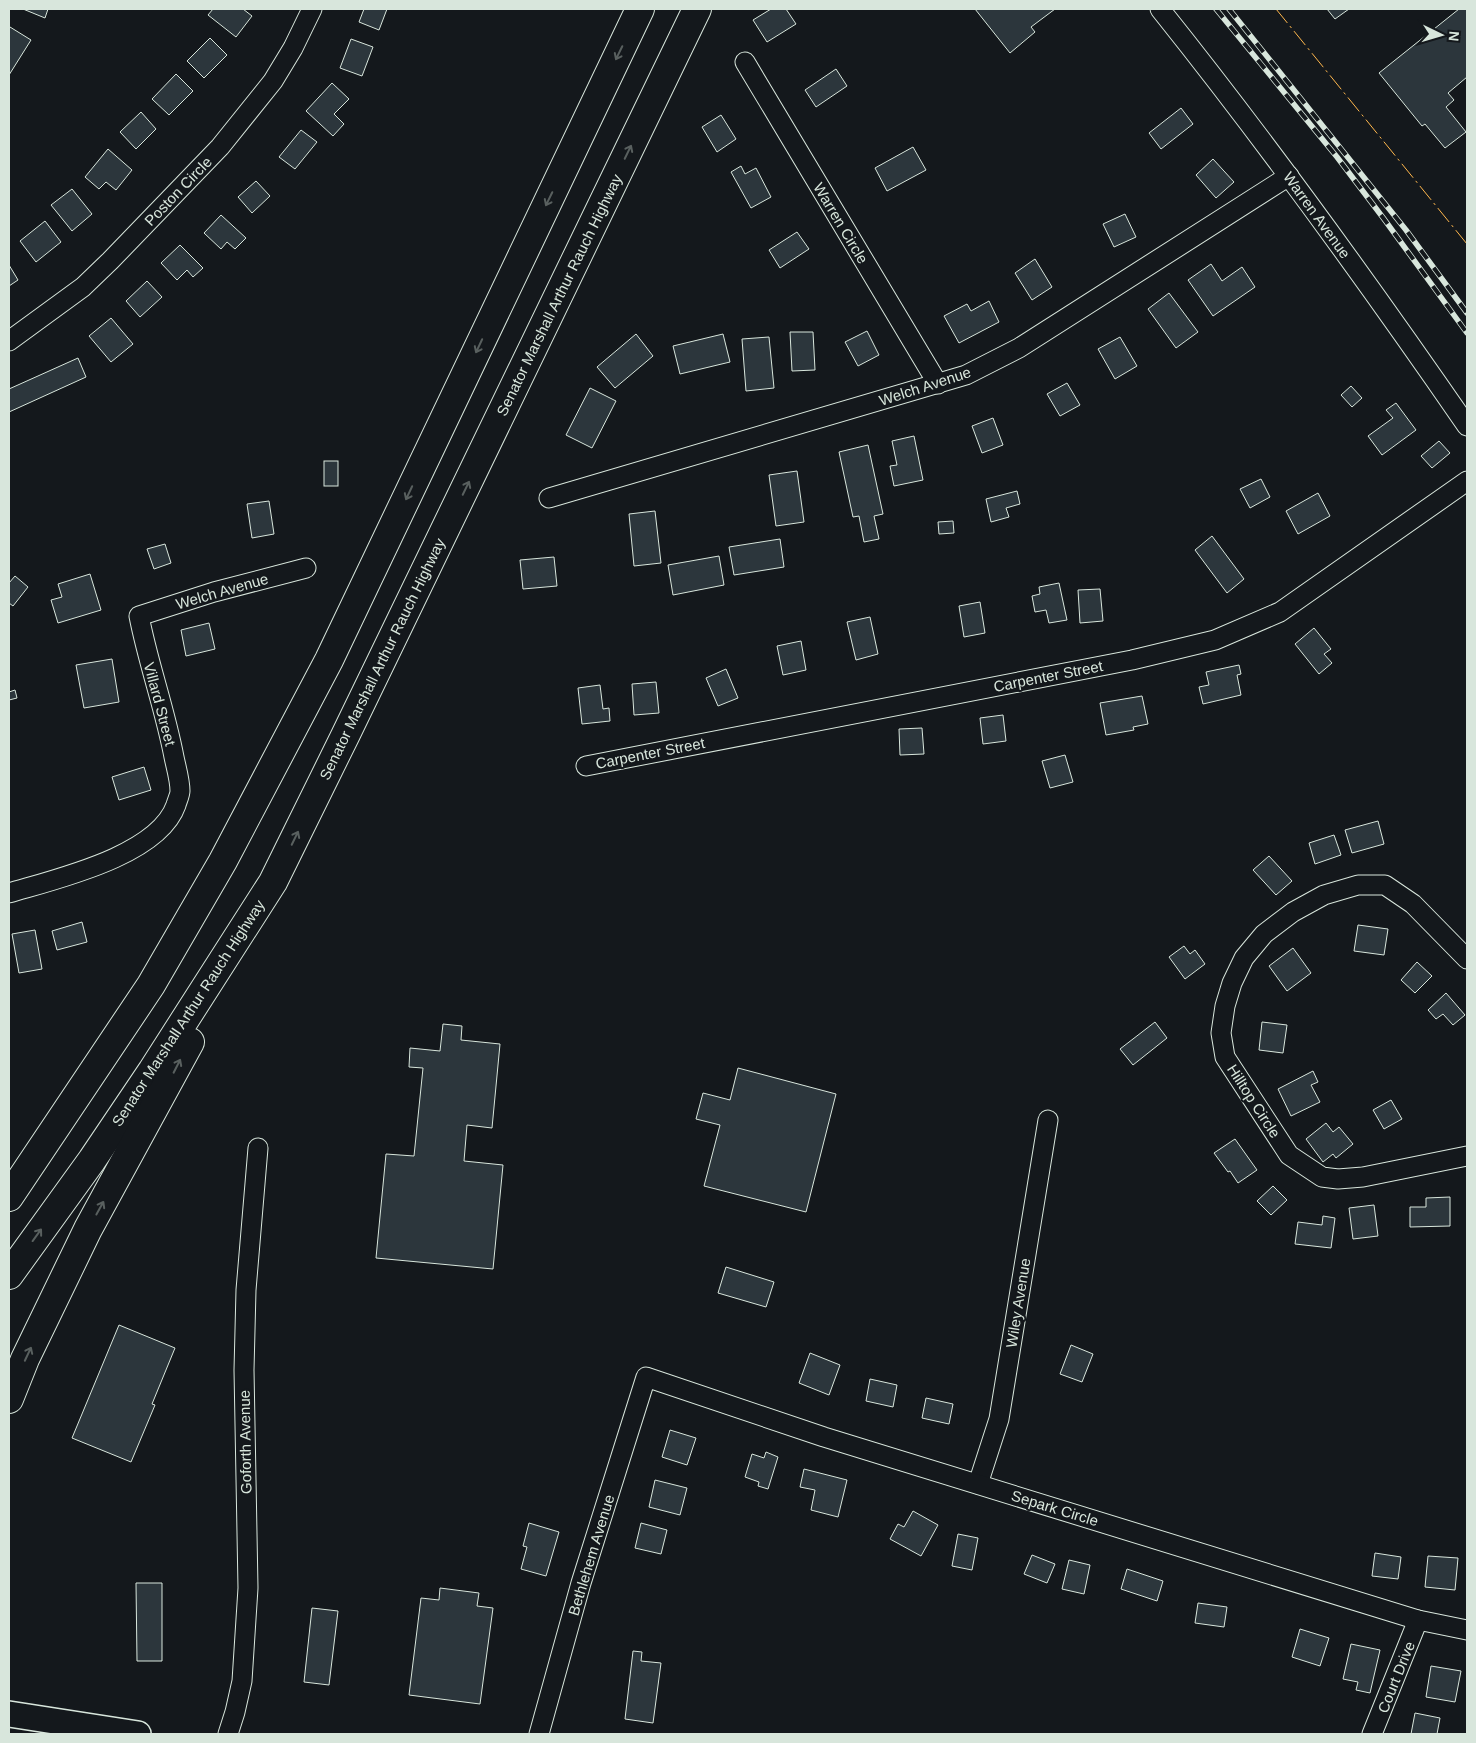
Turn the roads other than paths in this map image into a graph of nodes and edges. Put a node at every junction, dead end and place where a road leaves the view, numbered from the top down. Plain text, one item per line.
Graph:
1 (312, 9) edge
2 (640, 9) edge
3 (697, 9) edge
4 (1160, 9) edge
5 (745, 62) dead end
6 (1290, 176) junction
7 (9, 341) edge
8 (938, 384) junction
9 (1467, 426) edge
10 (1467, 481) edge
11 (548, 498) dead end
12 (306, 568) dead end
13 (139, 616) joint
14 (586, 766) dead end
15 (273, 882) junction
16 (9, 893) edge
17 (1467, 959) edge
18 (1048, 1120) dead end
19 (258, 1148) dead end
20 (1467, 1156) edge
21 (9, 1197) edge
22 (9, 1275) edge
23 (646, 1377) joint
24 (9, 1399) edge
25 (978, 1484) junction
26 (1418, 1620) junction
27 (1467, 1630) edge
28 (9, 1714) edge
29 (136, 1734) edge
30 (228, 1734) edge
31 (539, 1734) edge
32 (1372, 1734) edge

1 - 7 street, Poston Circle
2 -> 21 highway
15 -> 3 highway, Senator Marshall Arthur Rauch Highway
4 - 6 street, Warren Avenue
5 - 8 street, Warren Circle
6 - 8 street, Welch Avenue
6 - 9 street, Warren Avenue
8 - 11 street, Welch Avenue
10 - 14 street, Carpenter Street
12 - 13 street, Welch Avenue
13 - 16 street, Villard Street
22 -> 15 highway, Senator Marshall Arthur Rauch Highway
24 -> 15 highway
17 - 20 street, Hilltop Circle
18 - 25 street, Wiley Avenue
19 - 30 street, Goforth Avenue
23 - 25 street, Separk Circle
23 - 31 street, Bethlehem Avenue
25 - 26 street, Separk Circle
26 - 27 street, Separk Circle
26 - 32 street, Court Drive
28 - 29 main road

